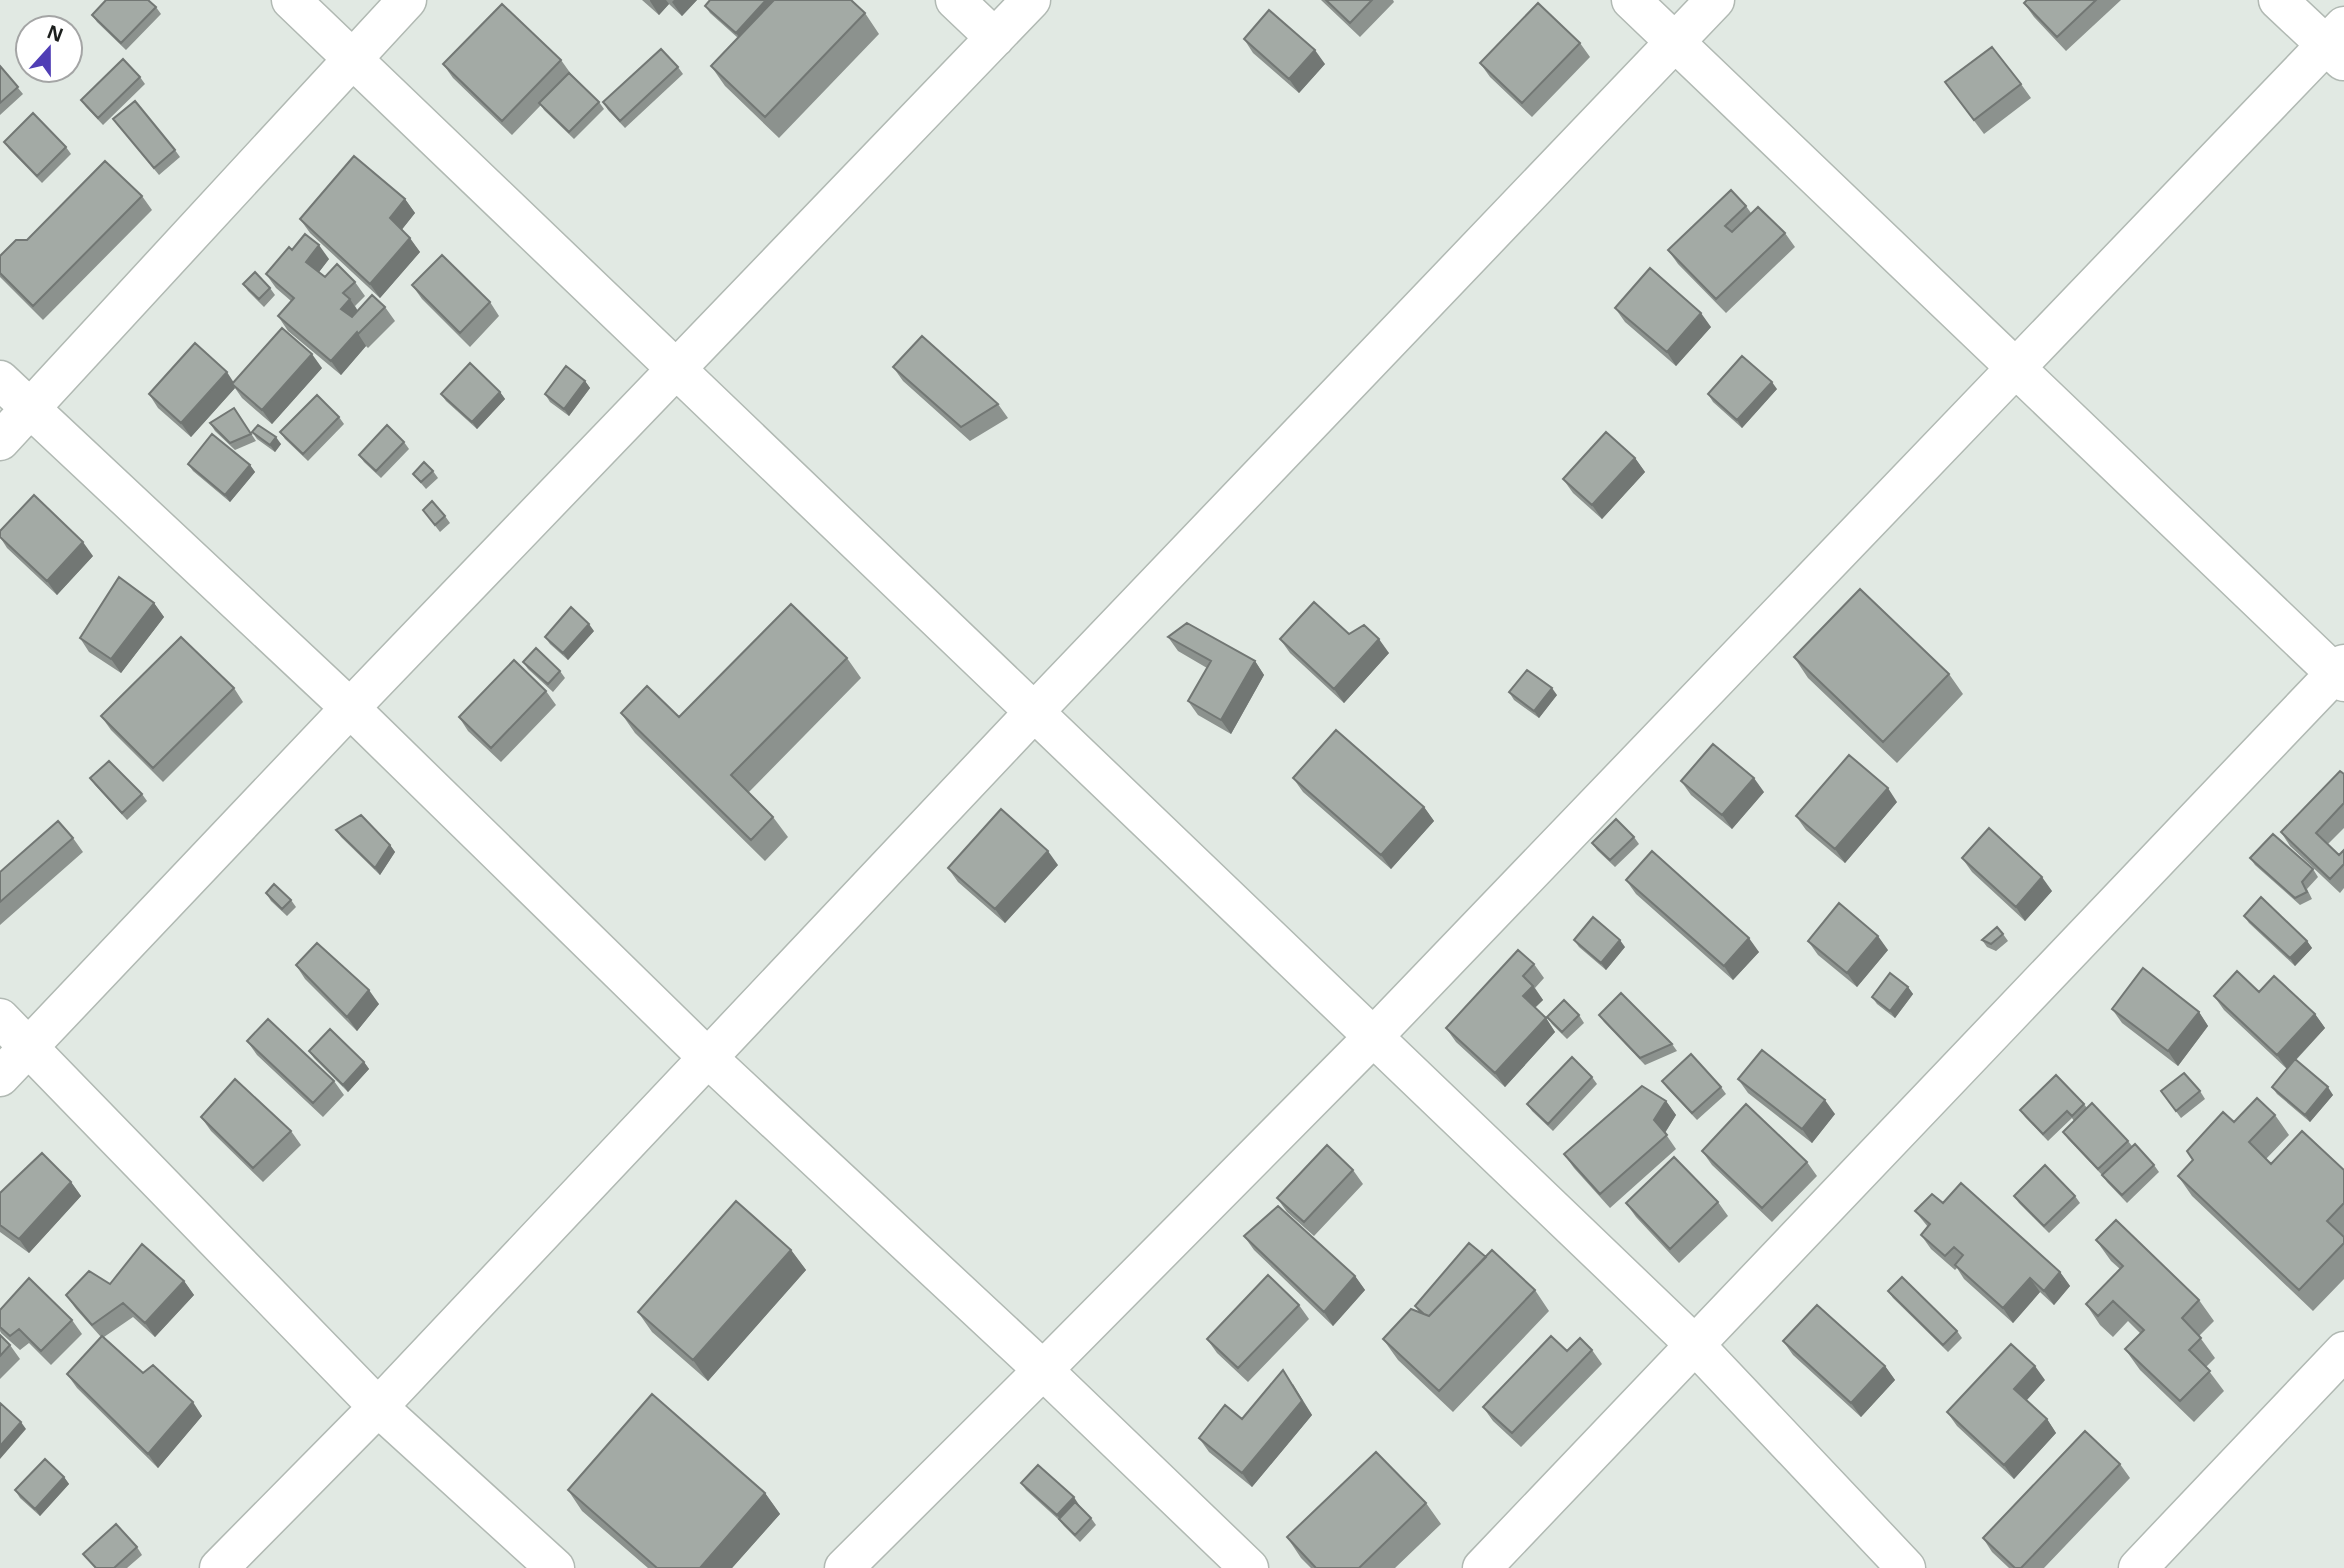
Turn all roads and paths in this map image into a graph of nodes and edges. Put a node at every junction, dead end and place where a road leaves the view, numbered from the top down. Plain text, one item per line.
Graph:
1 (291, 0) edge
2 (407, 0) edge
3 (955, 0) edge
4 (1031, 0) edge
5 (1631, 0) edge
6 (1715, 0) edge
7 (2278, 0) edge
8 (995, 38) junction
9 (1675, 42) junction
10 (2338, 45) edge
11 (352, 58) junction
12 (2016, 368) junction
13 (677, 370) junction
14 (0, 380) edge
15 (31, 409) junction
16 (0, 441) edge
17 (2341, 674) edge
18 (350, 708) junction
19 (1034, 712) junction
20 (0, 1018) edge
21 (1373, 1037) junction
22 (30, 1046) junction
23 (709, 1059) junction
24 (0, 1077) edge
25 (1695, 1345) junction
26 (2344, 1351) edge
27 (1043, 1370) junction
28 (378, 1407) junction
29 (219, 1568) edge
30 (555, 1568) edge
31 (844, 1568) edge
32 (1249, 1568) edge
33 (1482, 1568) edge
34 (1906, 1568) edge
35 (2138, 1568) edge

1 - 11 street
2 - 11 street
3 - 8 street
4 - 8 street
5 - 9 street
6 - 9 street
7 - 10 street
8 - 13 street
9 - 12 street
9 - 19 street
10 - 12 street
11 - 13 street
11 - 15 street
12 - 17 street
12 - 21 street
13 - 18 street
13 - 19 street
14 - 15 street
15 - 16 street
15 - 18 street
17 - 25 street
18 - 22 street
18 - 23 street
19 - 21 street
19 - 23 street
20 - 22 street
21 - 25 street
21 - 27 street
22 - 24 street
22 - 28 street
23 - 27 street
23 - 28 street
25 - 33 street
25 - 34 street
26 - 35 street
27 - 31 street
27 - 32 street
28 - 29 street
28 - 30 street

